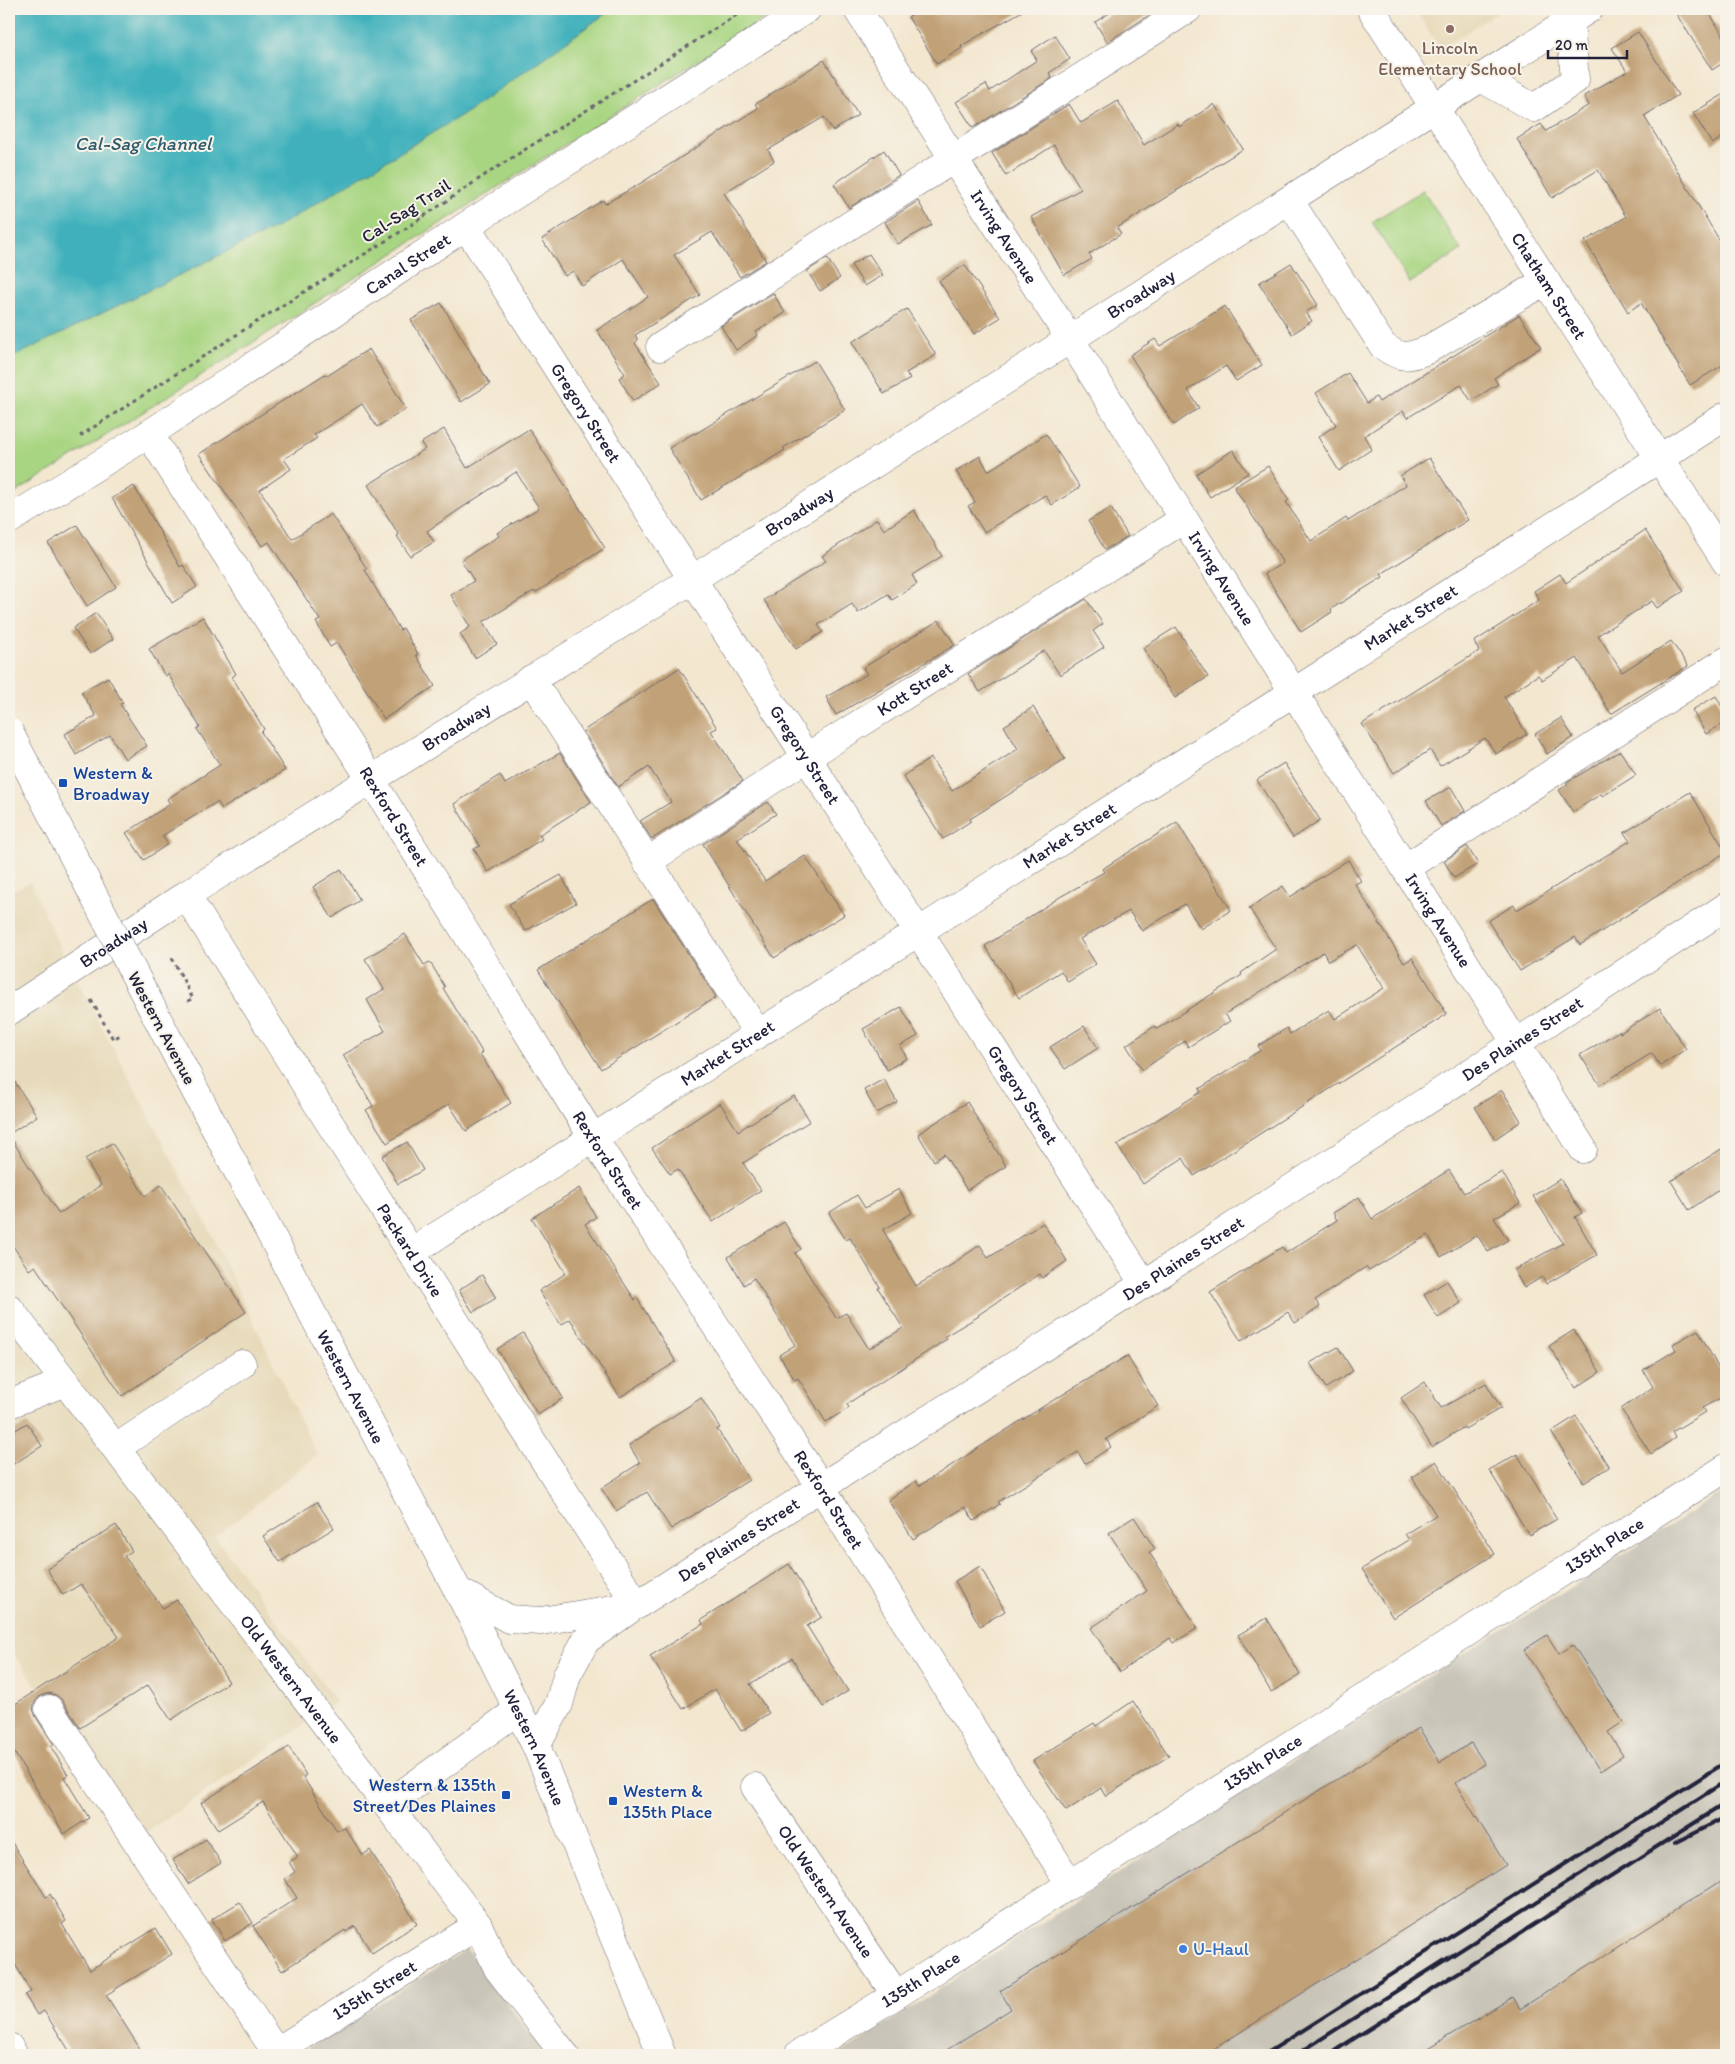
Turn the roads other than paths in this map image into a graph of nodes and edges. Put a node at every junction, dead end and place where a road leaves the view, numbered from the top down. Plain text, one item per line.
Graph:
1 (807, 9) edge
2 (857, 9) edge
3 (1188, 9) edge
4 (1371, 9) edge
5 (1579, 15) edge
6 (1481, 78) junction
7 (1434, 107) junction
8 (954, 159) junction
9 (1289, 200) junction
10 (466, 226) junction
11 (1546, 281) junction
12 (1070, 339) junction
13 (660, 347) dead end
14 (1726, 416) edge
15 (149, 434) junction
16 (1660, 458) junction
17 (9, 520) edge
18 (1184, 520) junction
19 (1726, 562) edge
20 (693, 579) junction
21 (1726, 661) edge
22 (531, 679) junction
23 (1294, 691) junction
24 (9, 732) edge
25 (807, 757) junction
26 (370, 778) junction
27 (647, 862) junction
28 (1405, 868) junction
29 (186, 895) junction
30 (1726, 907) edge
31 (919, 933) junction
32 (9, 1011) edge
33 (758, 1034) junction
34 (1514, 1042) junction
35 (593, 1138) junction
36 (1583, 1149) dead end
37 (411, 1252) junction
38 (1144, 1284) junction
39 (9, 1308) edge
40 (242, 1364) dead end
41 (65, 1382) junction
42 (9, 1402) edge
43 (116, 1448) junction
44 (1726, 1468) edge
45 (821, 1486) junction
46 (458, 1591) junction
47 (637, 1605) junction
48 (49, 1710) dead end
49 (518, 1710) junction
50 (536, 1746) junction
51 (755, 1788) dead end
52 (386, 1805) junction
53 (1070, 1884) junction
54 (478, 1926) junction
55 (896, 1995) junction
56 (9, 2047) edge
57 (274, 2054) edge
58 (14, 2055) edge
59 (565, 2055) edge
60 (662, 2055) edge
61 (798, 2055) edge

1 - 10 street, Canal Street
2 - 8 street, Irving Avenue
3 - 8 street
4 - 7 street, Chatham Street
5 - 6 street, Broadway
5 - 6 street
6 - 7 street, Broadway
7 - 9 street, Broadway
7 - 11 street, Chatham Street
8 - 12 street, Irving Avenue
8 - 13 street
9 - 11 street
9 - 12 street, Broadway
10 - 15 street, Canal Street
10 - 20 street, Gregory Street
11 - 16 street, Chatham Street
12 - 18 street, Irving Avenue
12 - 20 street, Broadway
14 - 16 street, Market Street
15 - 17 street, Canal Street
15 - 26 street, Rexford Street
16 - 19 street, Chatham Street
16 - 23 street, Market Street
18 - 23 street, Irving Avenue
18 - 25 street, Kott Street
20 - 22 street, Broadway
20 - 25 street, Gregory Street
21 - 28 street
22 - 26 street, Broadway
22 - 27 street
23 - 28 street, Irving Avenue
23 - 31 street, Market Street
24 - 46 street, Western Avenue, bridge
25 - 27 street, Kott Street
25 - 31 street, Gregory Street
26 - 29 street, Broadway
26 - 35 street, Rexford Street
27 - 33 street
28 - 34 street, Irving Avenue
29 - 32 street, Broadway
29 - 37 street, Packard Drive
30 - 34 street, Des Plaines Street
31 - 33 street, Market Street
31 - 38 street, Gregory Street
33 - 35 street, Market Street
34 - 36 street, Irving Avenue
34 - 38 street, Des Plaines Street
35 - 37 street, Market Street
35 - 45 street, Rexford Street
37 - 47 street, Packard Drive
38 - 45 street, Des Plaines Street
39 - 41 street, Old Western Avenue
40 - 43 street
41 - 42 street
41 - 43 street, Old Western Avenue
43 - 52 street, Old Western Avenue
44 - 53 street, 135th Place
45 - 47 street, Des Plaines Street
45 - 53 street, Rexford Street
46 - 47 street
46 - 49 street, Western Avenue
47 - 50 street, Des Plaines Street
48 - 57 street
49 - 50 street, Western Avenue
49 - 52 street
50 - 60 street, Western Avenue
51 - 55 street, Old Western Avenue
52 - 54 street, Old Western Avenue
53 - 55 street, 135th Place
54 - 57 street, 135th Street
54 - 59 street, Old Western Avenue
55 - 61 street, 135th Place
56 - 58 street

